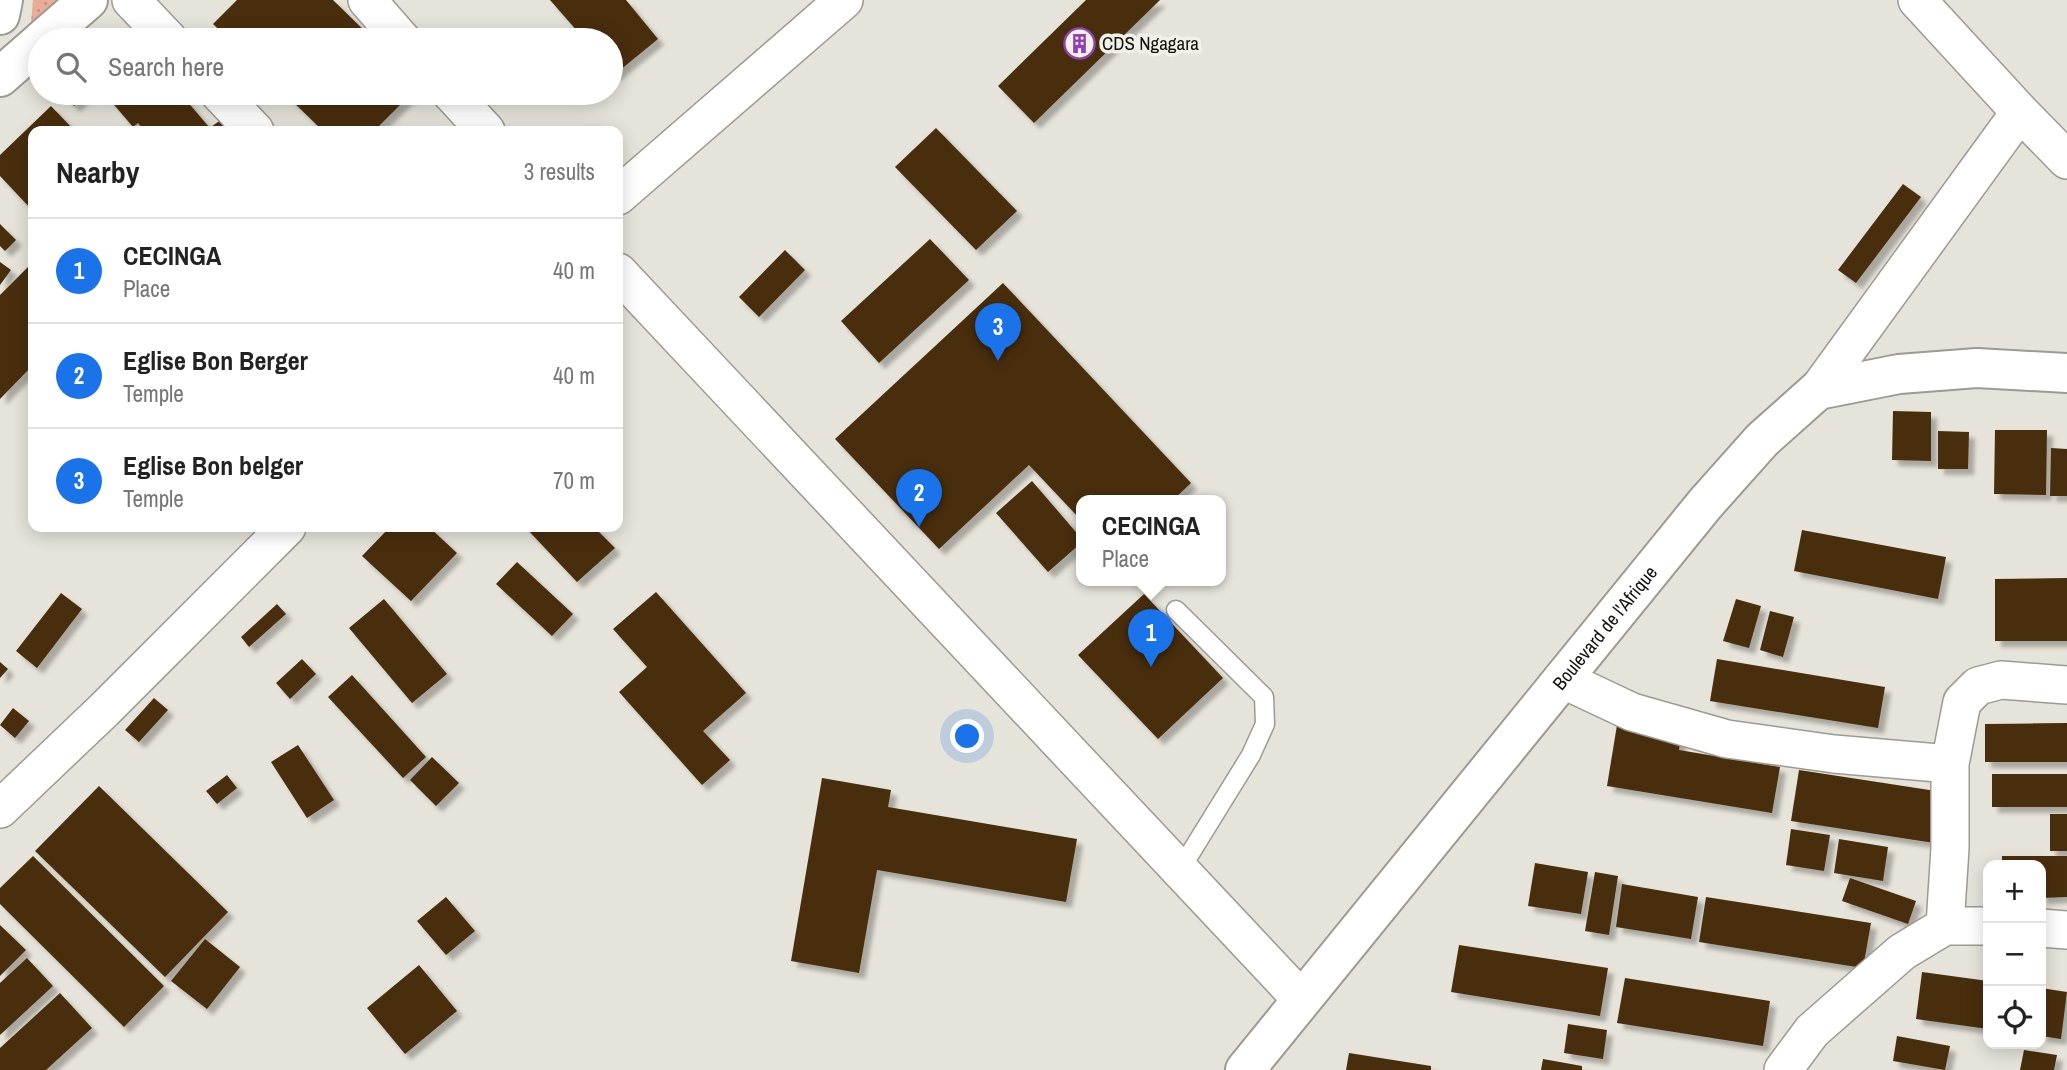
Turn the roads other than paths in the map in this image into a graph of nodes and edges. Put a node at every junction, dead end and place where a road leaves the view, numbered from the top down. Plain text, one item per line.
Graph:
1 (4, 0) edge
2 (88, 0) edge
3 (131, 0) edge
4 (367, 0) edge
5 (844, 0) edge
6 (1917, 0) edge
7 (0, 15) edge
8 (56, 28) edge
9 (158, 28) edge
10 (392, 28) edge
11 (28, 52) edge
12 (0, 77) edge
13 (231, 105) edge
14 (462, 105) edge
15 (2020, 112) junction
16 (251, 126) edge
17 (481, 126) edge
18 (2067, 160) edge
19 (623, 191) edge
20 (623, 277) edge
21 (2067, 373) edge
22 (1818, 390) junction
23 (282, 532) edge
24 (1176, 610) dead end
25 (1562, 678) junction
26 (2067, 684) edge
27 (1950, 764) junction
28 (0, 809) edge
29 (1180, 870) junction
30 (1945, 926) junction
31 (1983, 926) edge
32 (2046, 928) edge
33 (2067, 930) edge
34 (1302, 1000) junction
35 (1245, 1070) edge
36 (1783, 1070) edge

1 - 7 street
2 - 8 street
3 - 9 street
4 - 10 street
5 - 19 street
6 - 15 street
11 - 12 street
13 - 16 street
14 - 17 street
15 - 18 street
15 - 22 street
20 - 29 street
21 - 22 street
22 - 25 street, Boulevard de l'Afrique
23 - 28 street
24 - 29 lane
25 - 27 street
25 - 34 street, Boulevard de l'Afrique
26 - 27 street
27 - 30 street
29 - 34 street
30 - 31 street
30 - 36 street
32 - 33 street
34 - 35 street, Boulevard de l'Afrique

